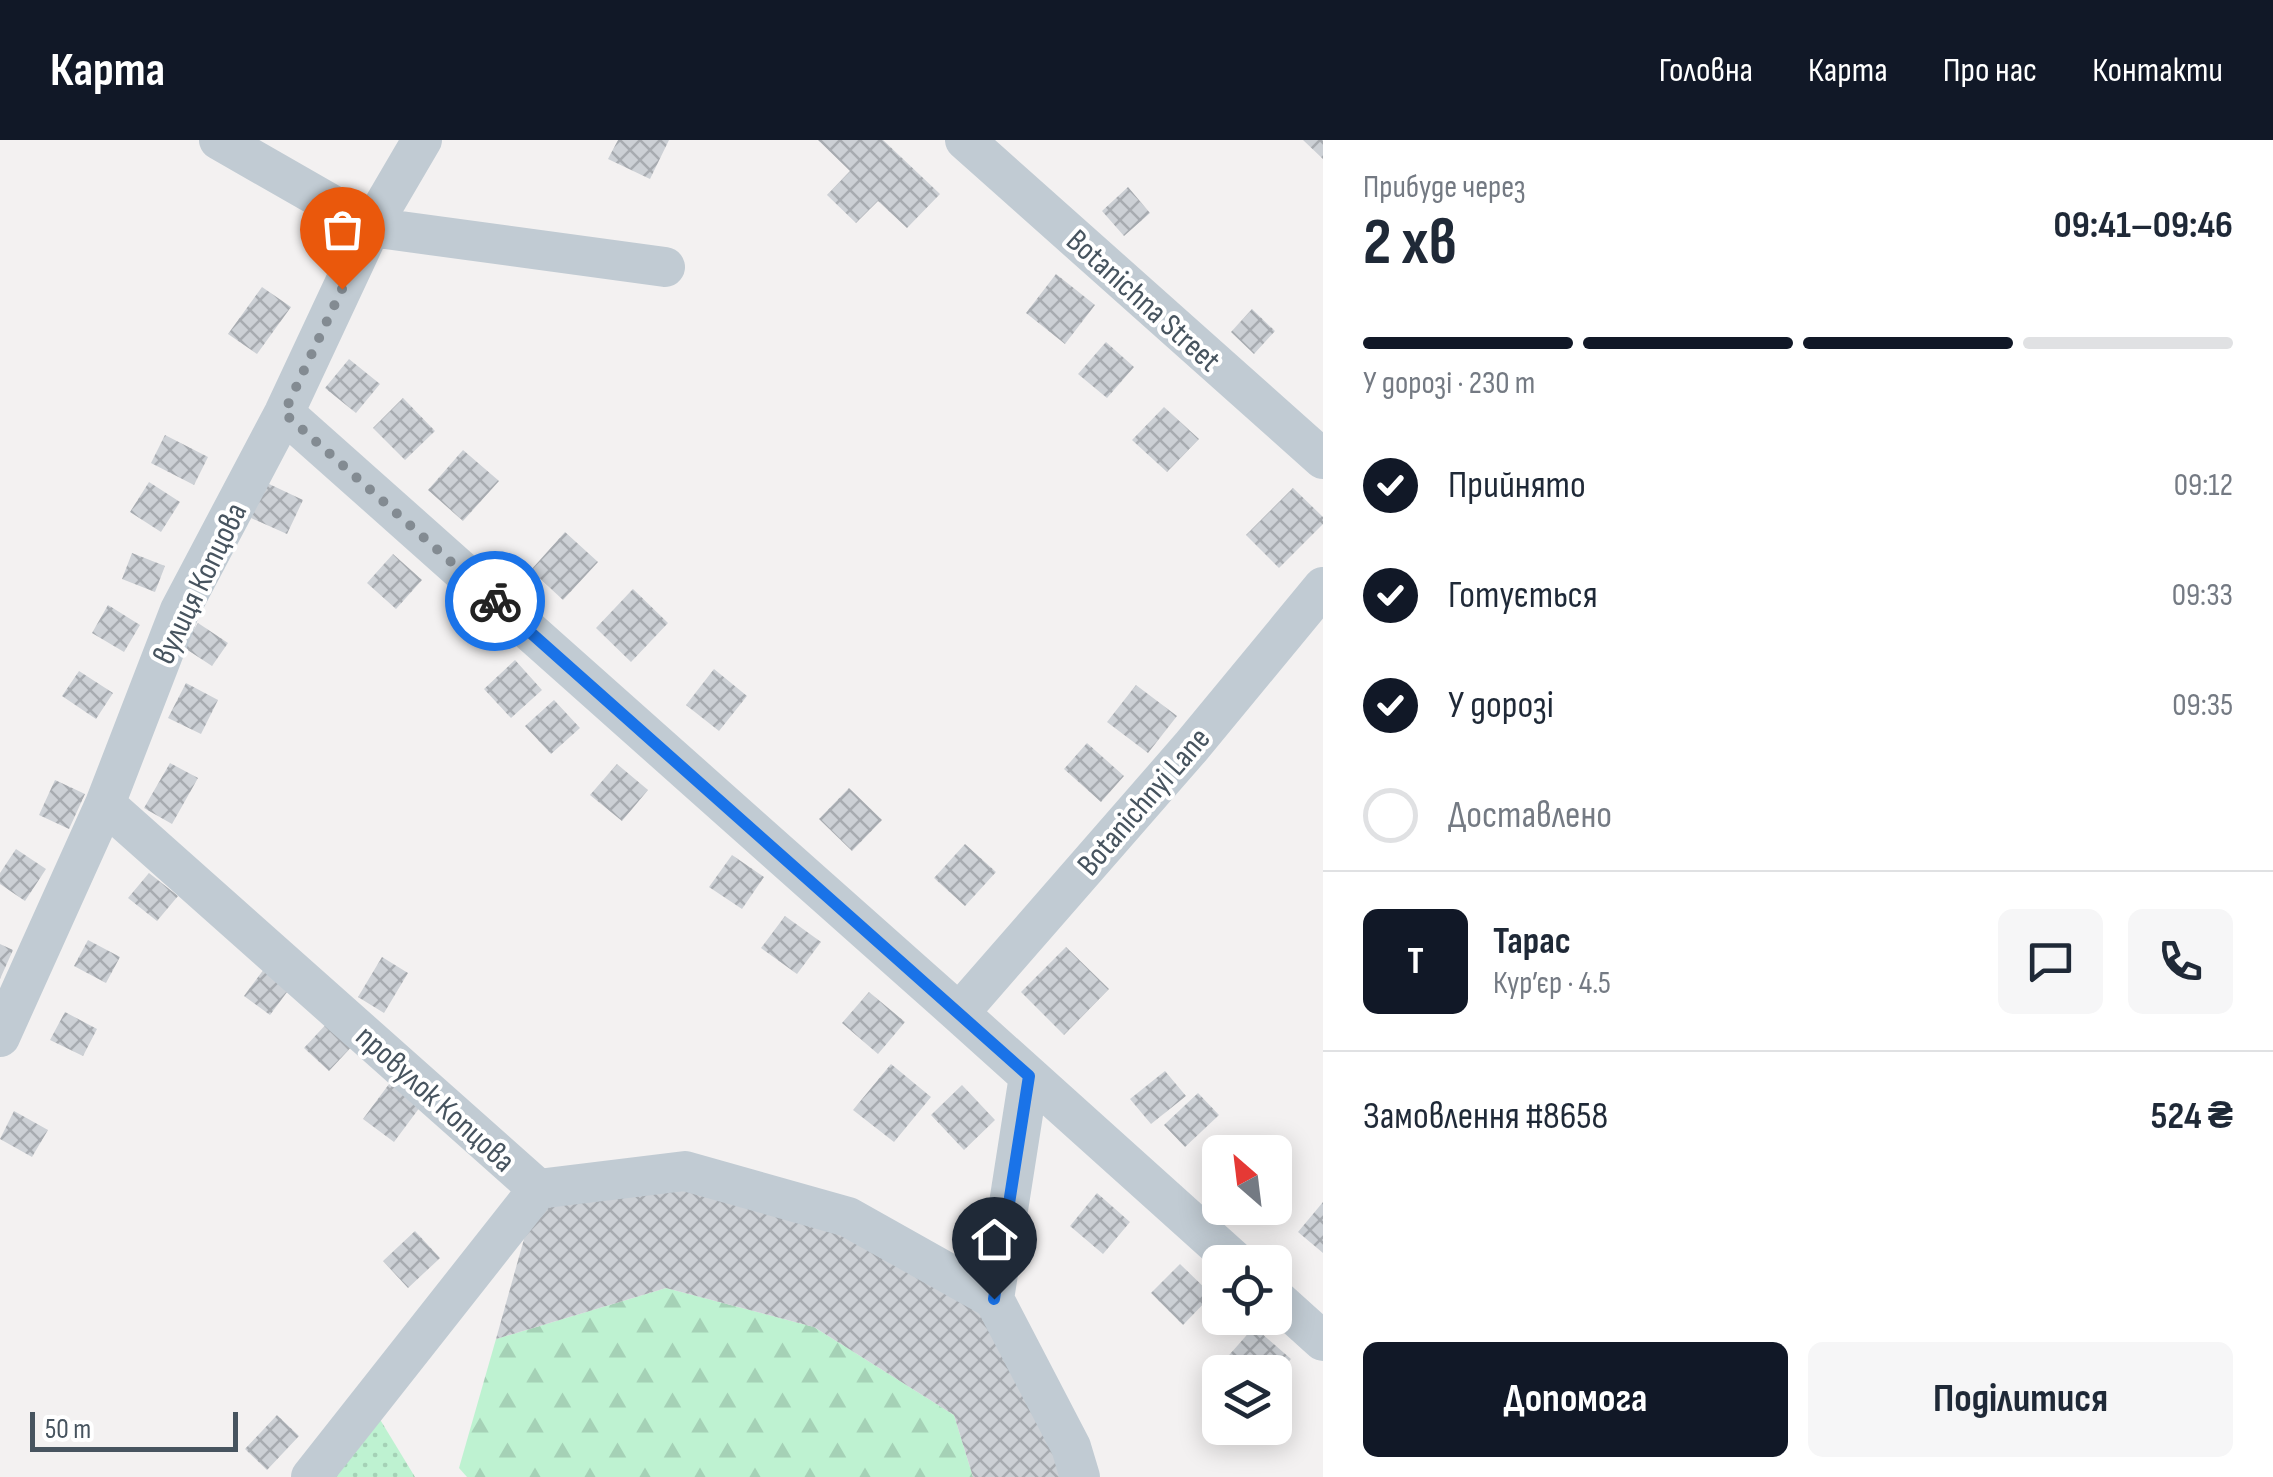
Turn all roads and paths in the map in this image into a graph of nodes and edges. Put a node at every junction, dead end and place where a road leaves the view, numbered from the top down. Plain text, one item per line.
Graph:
1 (219, 140) edge
2 (422, 140) edge
3 (964, 140) edge
4 (371, 227) junction
5 (665, 266) dead end
6 (284, 413) junction
7 (1323, 459) edge
8 (1323, 586) edge
9 (105, 804) junction
10 (959, 1013) junction
11 (3, 1023) edge
12 (1029, 1076) junction
13 (538, 1189) junction
14 (1217, 1245) edge
15 (994, 1299) junction
16 (1292, 1313) edge
17 (1323, 1341) edge
18 (311, 1477) edge
19 (1080, 1477) edge

1 - 4 street
2 - 4 street, вулиця Копцова
3 - 7 street, Botanichna Street
4 - 5 street
4 - 6 street, вулиця Копцова
6 - 9 street, вулиця Копцова
6 - 10 street
8 - 10 street, Botanichnyi Lane
9 - 11 street, вулиця Копцова
9 - 13 street, провулок Копцова
10 - 12 street
12 - 14 street
12 - 15 street
13 - 15 street
13 - 18 street, провулок Копцова
15 - 19 street
16 - 17 street

